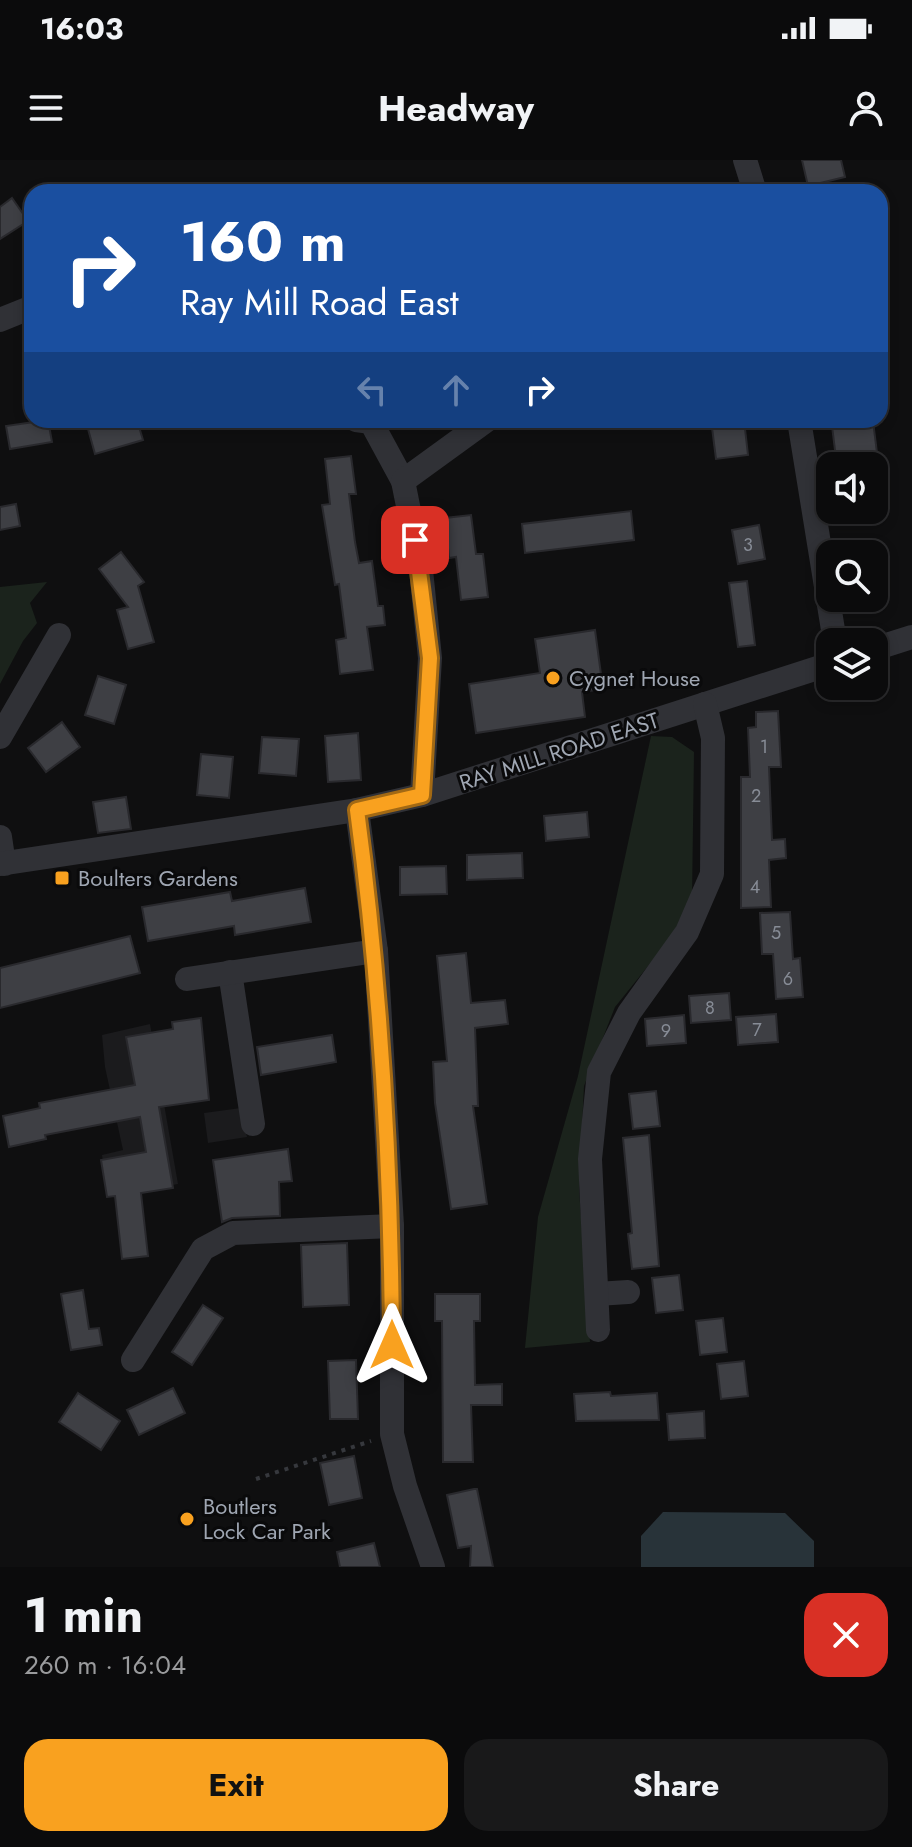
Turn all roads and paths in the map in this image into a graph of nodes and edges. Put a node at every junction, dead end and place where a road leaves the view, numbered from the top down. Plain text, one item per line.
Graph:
1 (745, 160) edge
2 (752, 184) edge
3 (24, 310) edge
4 (0, 320) edge
5 (374, 428) edge
6 (476, 428) edge
7 (800, 428) edge
8 (403, 481) junction
9 (833, 628) edge
10 (59, 635) dead end
11 (912, 637) edge
12 (888, 645) edge
13 (816, 668) edge
14 (705, 704) junction
15 (0, 737) edge
16 (422, 795) junction
17 (357, 810) junction
18 (0, 837) edge
19 (2, 864) edge
20 (376, 951) junction
21 (230, 972) junction
22 (187, 979) dead end
23 (253, 1124) dead end
24 (392, 1226) junction
25 (628, 1292) dead end
26 (597, 1294) junction
27 (598, 1330) dead end
28 (133, 1360) dead end
29 (392, 1434) junction
30 (256, 1479) dead end
31 (433, 1567) edge

1 - 2 street
3 - 4 street
5 - 8 street
6 - 8 street
7 - 9 street
8 - 16 street
10 - 15 street
11 - 12 street
13 - 14 street, RAY MILL ROAD EAST
14 - 16 street, RAY MILL ROAD EAST
14 - 26 street
16 - 17 street, RAY MILL ROAD EAST
17 - 19 street, RAY MILL ROAD EAST
17 - 20 street
18 - 19 street
20 - 21 street
20 - 24 street
21 - 22 street
21 - 23 street
24 - 28 street
24 - 29 street
25 - 26 street
26 - 27 street
29 - 30 path
29 - 31 street

